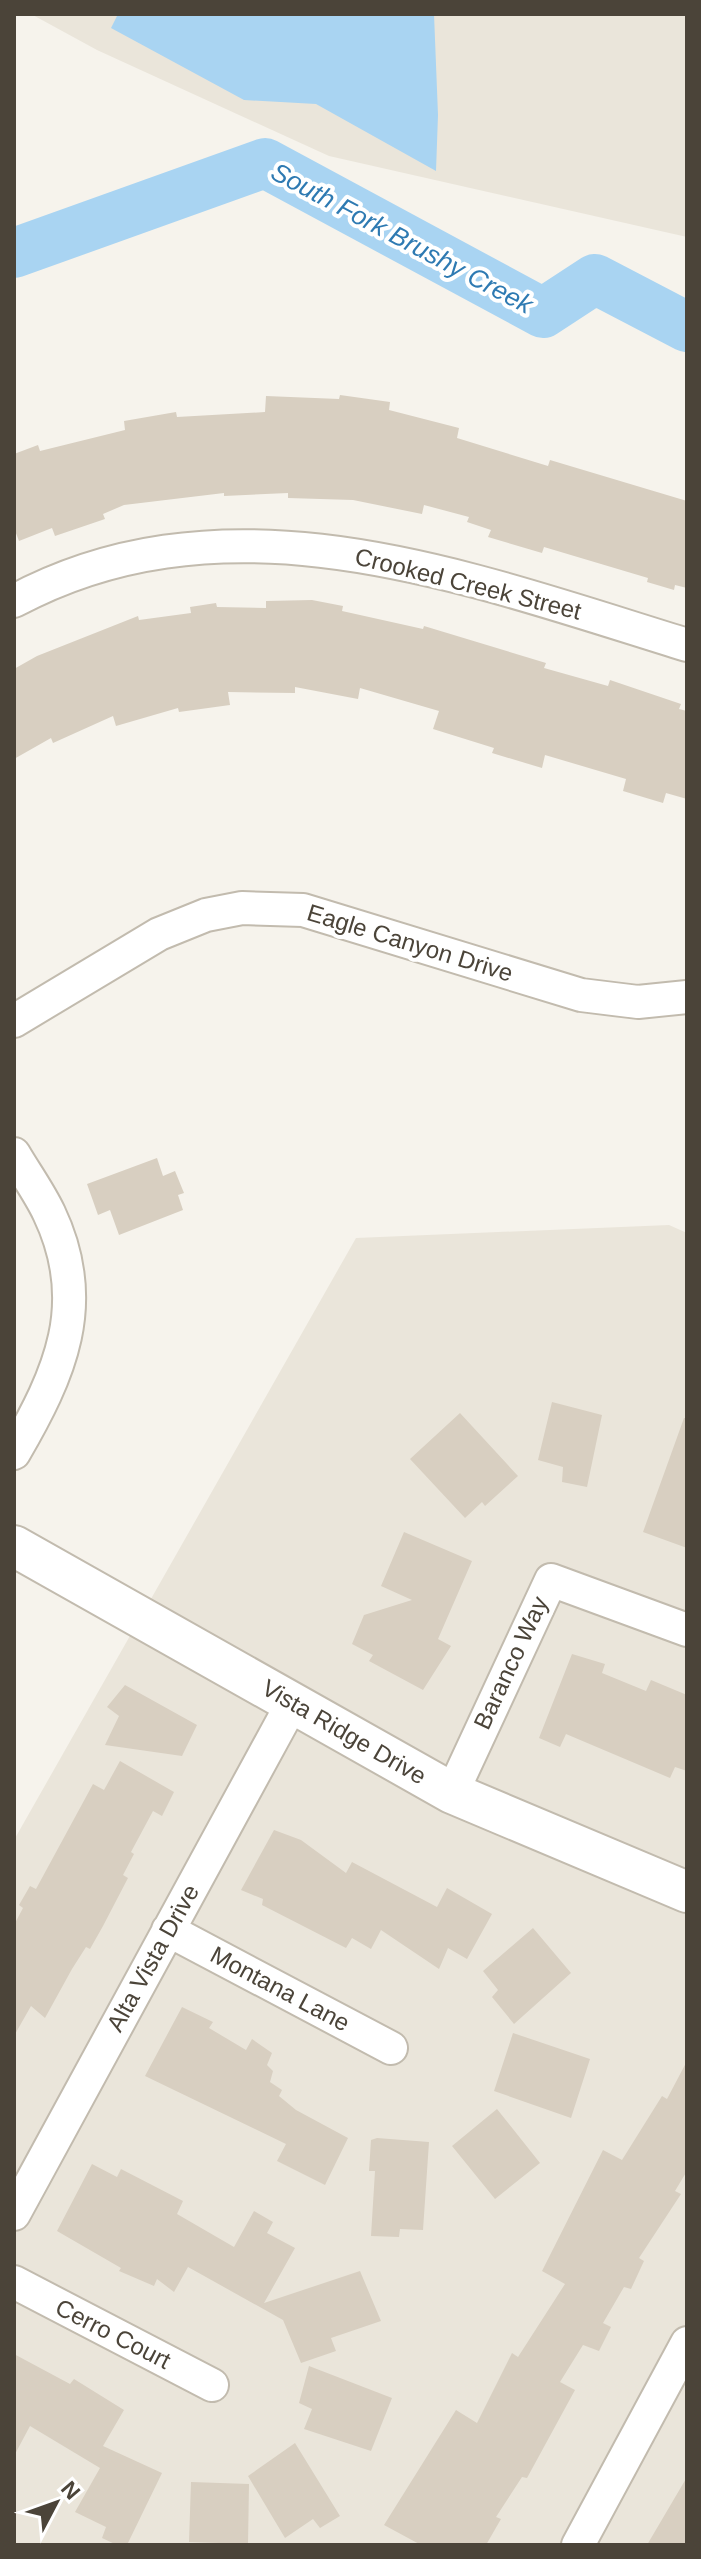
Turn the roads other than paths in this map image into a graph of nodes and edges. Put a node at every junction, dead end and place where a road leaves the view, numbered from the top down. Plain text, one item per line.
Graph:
1 (14, 601) edge
2 (687, 645) edge
3 (687, 997) edge
4 (14, 1021) edge
5 (14, 1154) edge
6 (14, 1453) edge
7 (14, 1546) edge
8 (687, 1630) edge
9 (293, 1702) junction
10 (452, 1793) junction
11 (687, 1892) edge
12 (168, 1930) junction
13 (391, 2048) dead end
14 (14, 2214) edge
15 (14, 2282) edge
16 (687, 2343) edge
17 (212, 2385) dead end
18 (578, 2545) edge

1 - 2 street, Crooked Creek Street
3 - 4 street, Eagle Canyon Drive
5 - 6 street
7 - 9 street, Vista Ridge Drive
8 - 10 street, Baranco Way
9 - 10 street, Vista Ridge Drive
9 - 12 street, Alta Vista Drive
10 - 11 street, Vista Ridge Drive
12 - 13 street, Montana Lane
12 - 14 street, Alta Vista Drive
15 - 17 street, Cerro Court
16 - 18 street

